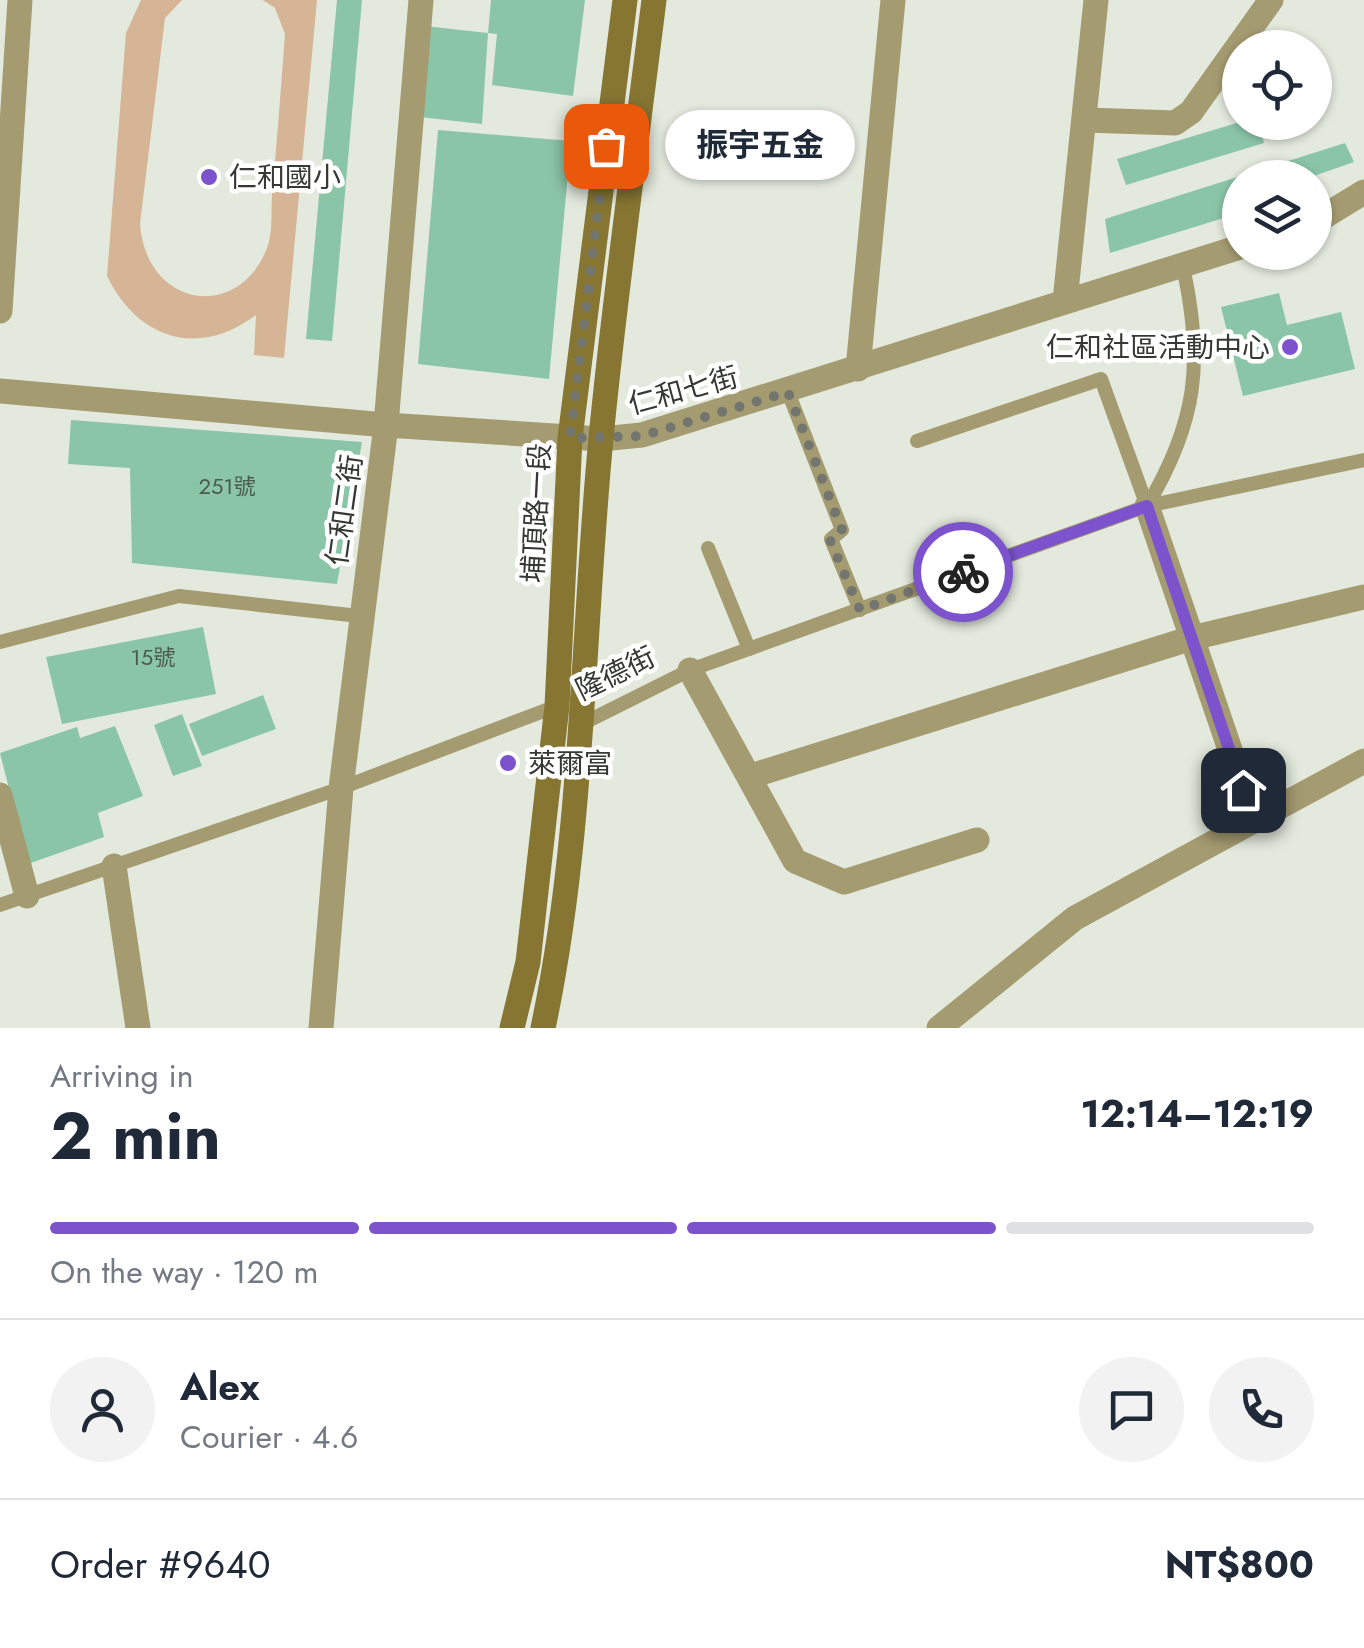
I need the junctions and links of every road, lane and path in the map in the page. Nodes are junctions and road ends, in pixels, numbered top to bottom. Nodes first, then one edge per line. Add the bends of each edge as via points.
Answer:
1 (20, 0) edge
2 (421, 0) edge
3 (625, 0) edge
4 (654, 0) edge
5 (893, 0) edge
6 (1096, 0) edge
7 (1271, 0) edge
8 (1086, 120) junction
9 (1364, 192) edge
10 (1332, 212) edge
11 (2, 230) edge
12 (1222, 253) edge
13 (1183, 267) junction
14 (1065, 301) junction
15 (0, 310) edge
16 (858, 369) junction
17 (0, 391) edge
18 (788, 392) junction
19 (386, 425) junction
20 (570, 438) junction
21 (600, 440) junction
22 (917, 441) dead end
23 (1364, 460) edge
24 (1147, 506) junction
25 (708, 548) dead end
26 (1364, 597) edge
27 (860, 610) junction
28 (360, 616) junction
29 (1192, 638) junction
30 (0, 642) edge
31 (749, 649) junction
32 (690, 670) junction
33 (556, 706) junction
34 (580, 726) junction
35 (1364, 761) edge
36 (751, 776) junction
37 (341, 788) junction
38 (0, 795) edge
39 (1254, 820) junction
40 (977, 840) dead end
41 (114, 866) junction
42 (27, 896) junction
43 (0, 905) edge
44 (138, 1028) edge
45 (321, 1028) edge
46 (512, 1028) edge
47 (543, 1028) edge
48 (939, 1028) edge

1 - 11 street
2 - 19 street, 仁和二街
3 - 20 street, 埔頂路一段
4 - 21 street
5 - 16 street
6 - 8 street
7 - 8 street via 1191,112 1175,123
8 - 14 street
9 - 10 street
11 - 15 street
12 - 13 street, 仁和七街
13 - 14 street, 仁和七街
13 - 24 lane via 1196,352 1194,399 1182,440
14 - 16 street, 仁和七街
16 - 18 street, 仁和七街
17 - 19 street, 仁和七街
18 - 21 street, 仁和七街 via 642,436
18 - 27 lane via 842,530 830,540
19 - 20 street, 仁和七街
19 - 28 street, 仁和二街
20 - 21 street, 仁和七街
20 - 33 street, 埔頂路一段
21 - 34 street
22 - 24 lane via 1101,379
23 - 24 lane, 隆德街
24 - 27 lane, 隆德街
24 - 29 street
25 - 31 lane
26 - 29 street
27 - 31 lane, 隆德街
28 - 30 lane via 179,596
28 - 37 street, 仁和二街
29 - 36 street
29 - 39 street
31 - 32 lane, 隆德街
32 - 34 lane, 隆德街
32 - 36 street
33 - 34 lane, 隆德街
33 - 37 lane, 隆德街
33 - 46 street, 埔頂路一段 via 528,962
34 - 47 street via 556,972
35 - 39 street
36 - 40 street via 795,861 844,882
37 - 41 lane, 隆德街
37 - 45 street, 仁和二街
38 - 42 street
39 - 48 street via 1075,918
41 - 42 lane, 隆德街
41 - 44 street
42 - 43 lane, 隆德街

